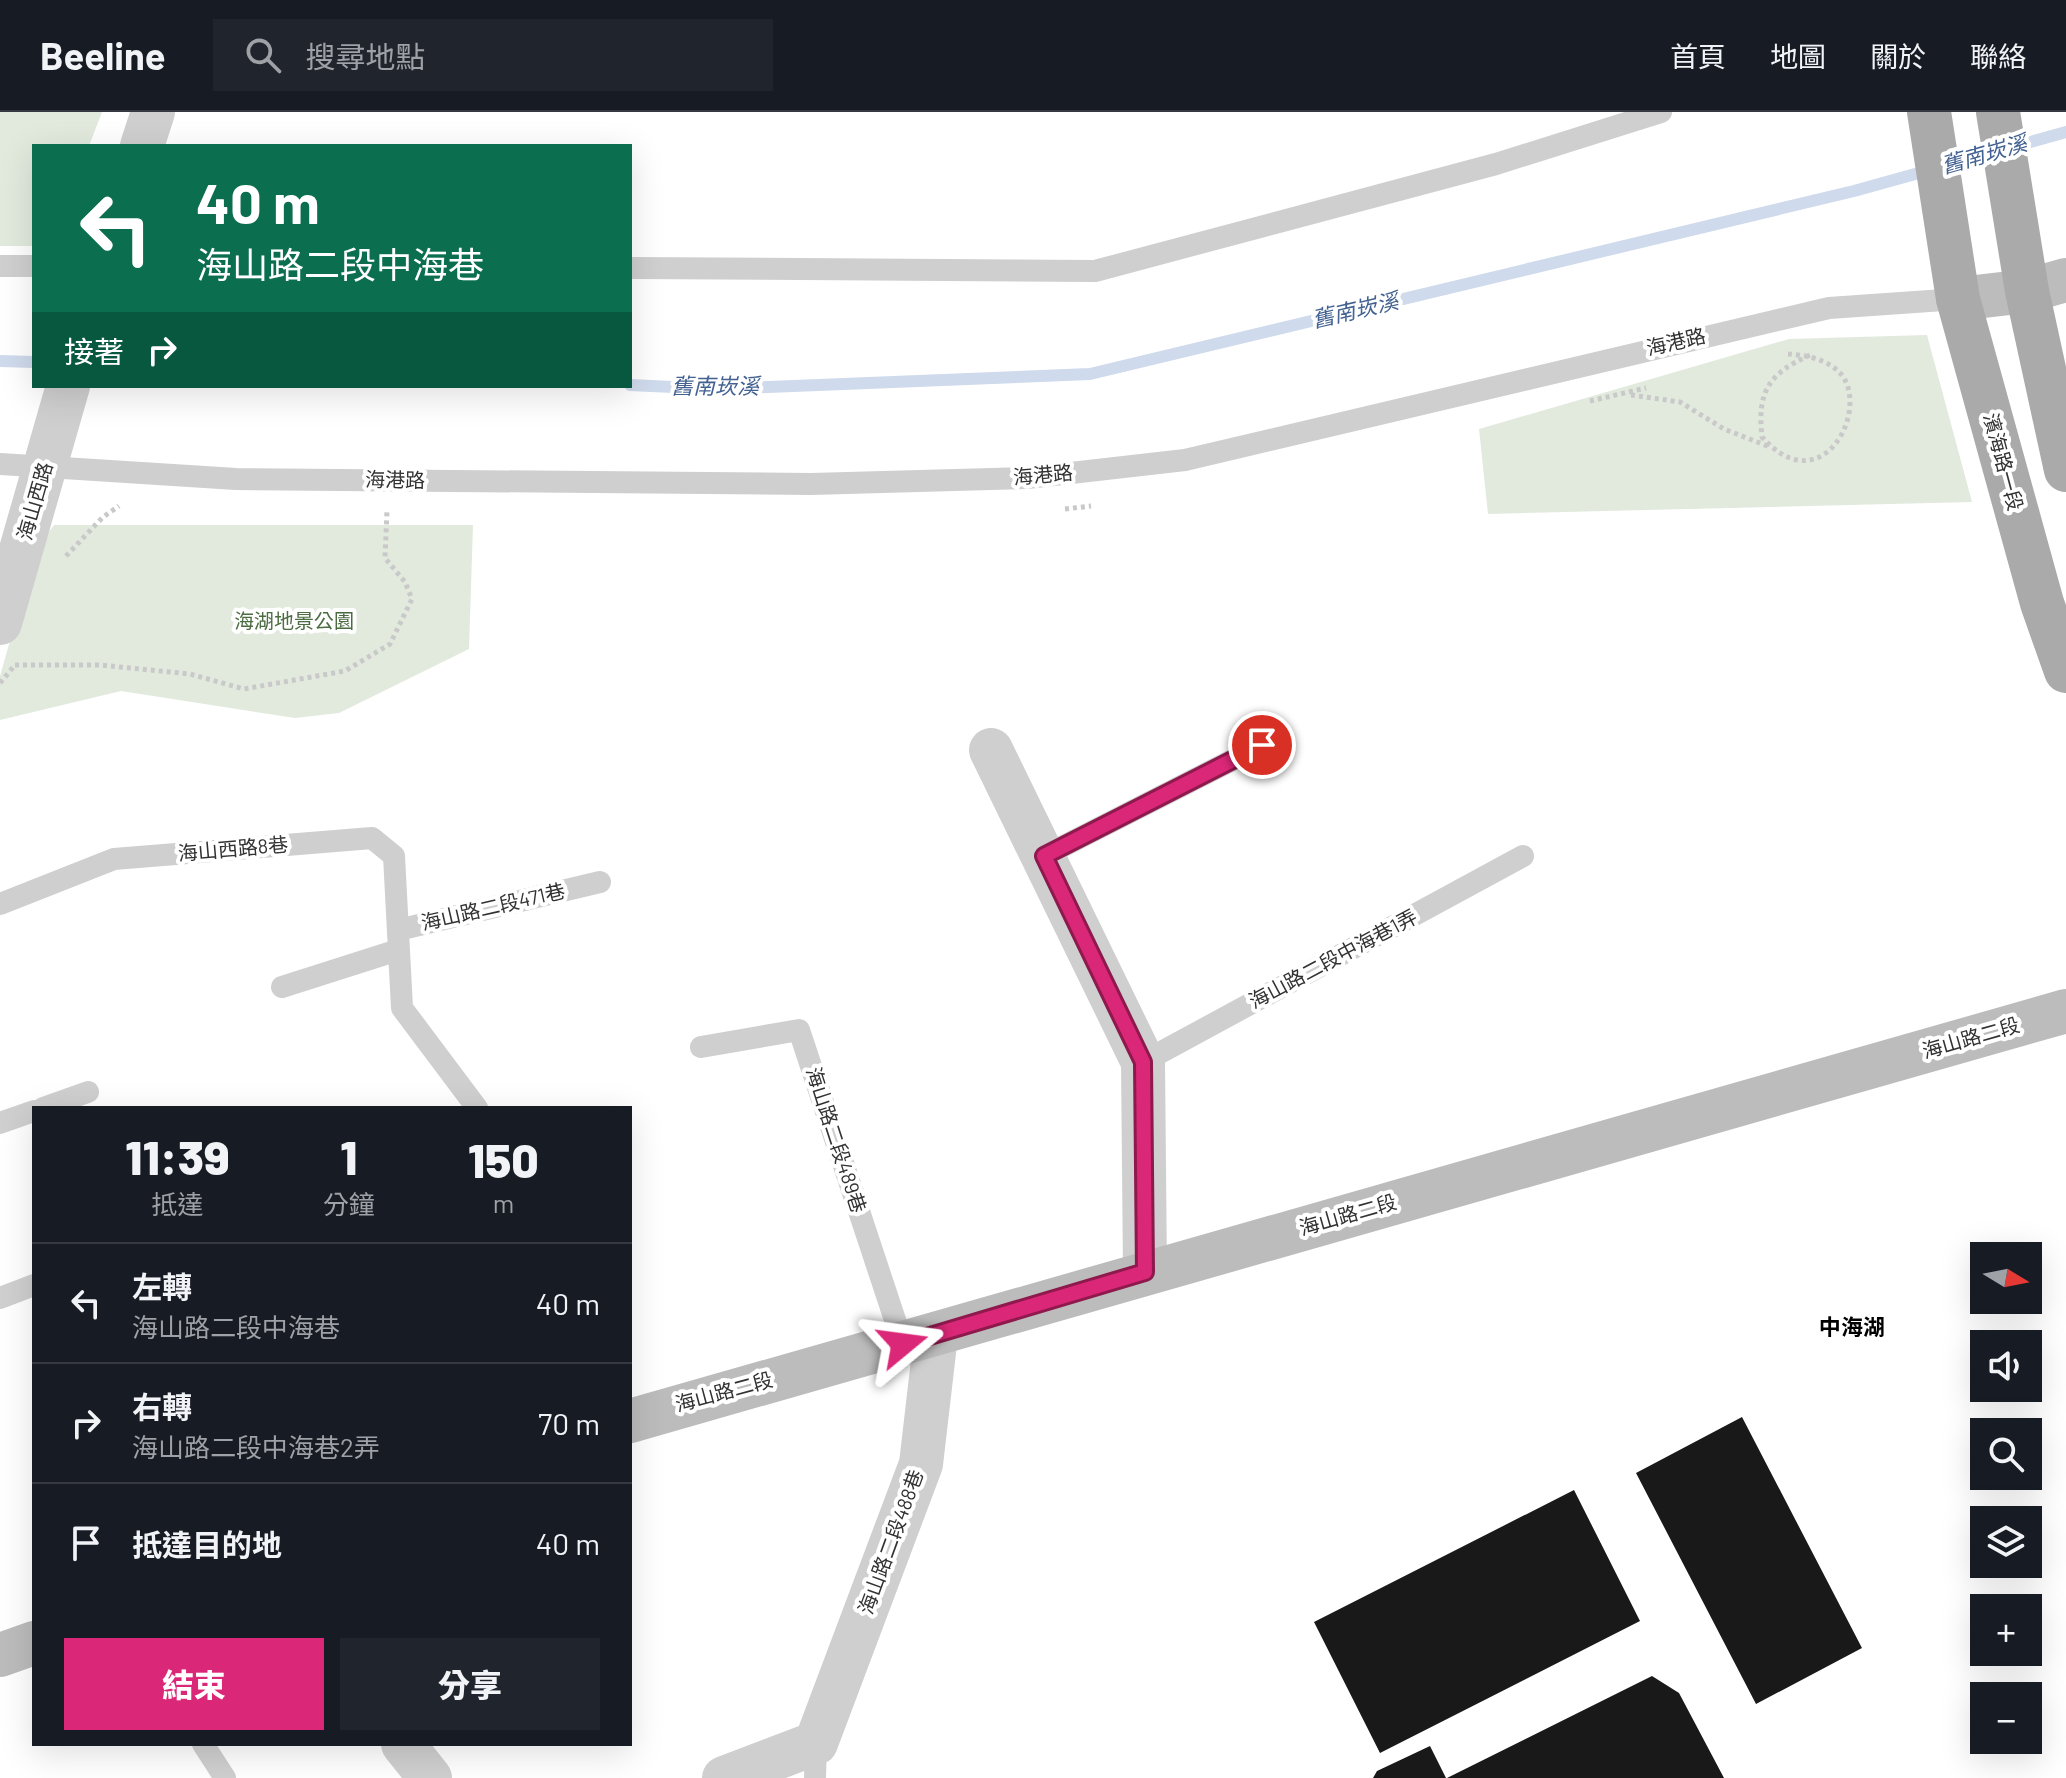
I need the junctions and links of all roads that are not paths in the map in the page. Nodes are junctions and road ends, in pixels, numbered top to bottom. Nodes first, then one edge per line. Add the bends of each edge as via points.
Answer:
1 (153, 112) edge
2 (1661, 112) edge
3 (1929, 112) edge
4 (1998, 112) edge
5 (143, 144) edge
6 (0, 266) edge
7 (32, 266) edge
8 (632, 268) edge
9 (2046, 285) edge
10 (1958, 299) junction
11 (56, 426) edge
12 (0, 464) edge
13 (2066, 470) edge
14 (0, 623) edge
15 (2066, 671) edge
16 (1262, 745) dead end
17 (991, 750) dead end
18 (1044, 856) junction
19 (1523, 856) dead end
20 (600, 882) dead end
21 (0, 904) edge
22 (398, 940) junction
23 (282, 987) dead end
24 (2066, 1011) edge
25 (701, 1047) dead end
26 (1143, 1062) junction
27 (88, 1092) dead end
28 (49, 1106) edge
29 (476, 1106) edge
30 (32, 1112) edge
31 (0, 1123) edge
32 (1145, 1272) junction
33 (32, 1286) edge
34 (0, 1298) edge
35 (920, 1340) junction
36 (632, 1420) edge
37 (32, 1644) edge
38 (0, 1655) edge
39 (204, 1746) edge
40 (405, 1746) edge
41 (816, 1760) edge
42 (225, 1778) edge
43 (430, 1778) edge
44 (724, 1778) edge

1 - 5 street
2 - 8 lane via 1496,164 1095,271
3 - 10 main road, 濱海路一段
4 - 9 main road via 2018,237
6 - 7 lane
9 - 10 main road, 海港路
9 - 13 main road
10 - 11 lane, 海港路 via 1829,308 1185,460 1027,478 811,484 284,479
10 - 15 main road, 濱海路一段 via 2042,603
11 - 12 lane, 海港路
11 - 14 street, 海山西路
16 - 18 lane
17 - 18 street
18 - 26 street
19 - 26 lane, 海山路二段中海巷1弄
20 - 22 lane, 海山路二段471巷
21 - 22 lane, 海山西路8巷 via 114,859 372,838 394,856
22 - 23 lane
22 - 29 lane, 海山路二段471巷 via 402,1008
24 - 32 main road, 海山路二段
25 - 35 lane, 海山路二段489巷 via 799,1030
26 - 32 street
27 - 28 lane
30 - 31 lane
32 - 35 main road, 海山路二段
33 - 34 lane
35 - 36 main road, 海山路二段
35 - 41 street, 海山路二段488巷 via 921,1464
37 - 38 main road
39 - 42 lane
40 - 43 street
41 - 44 street

